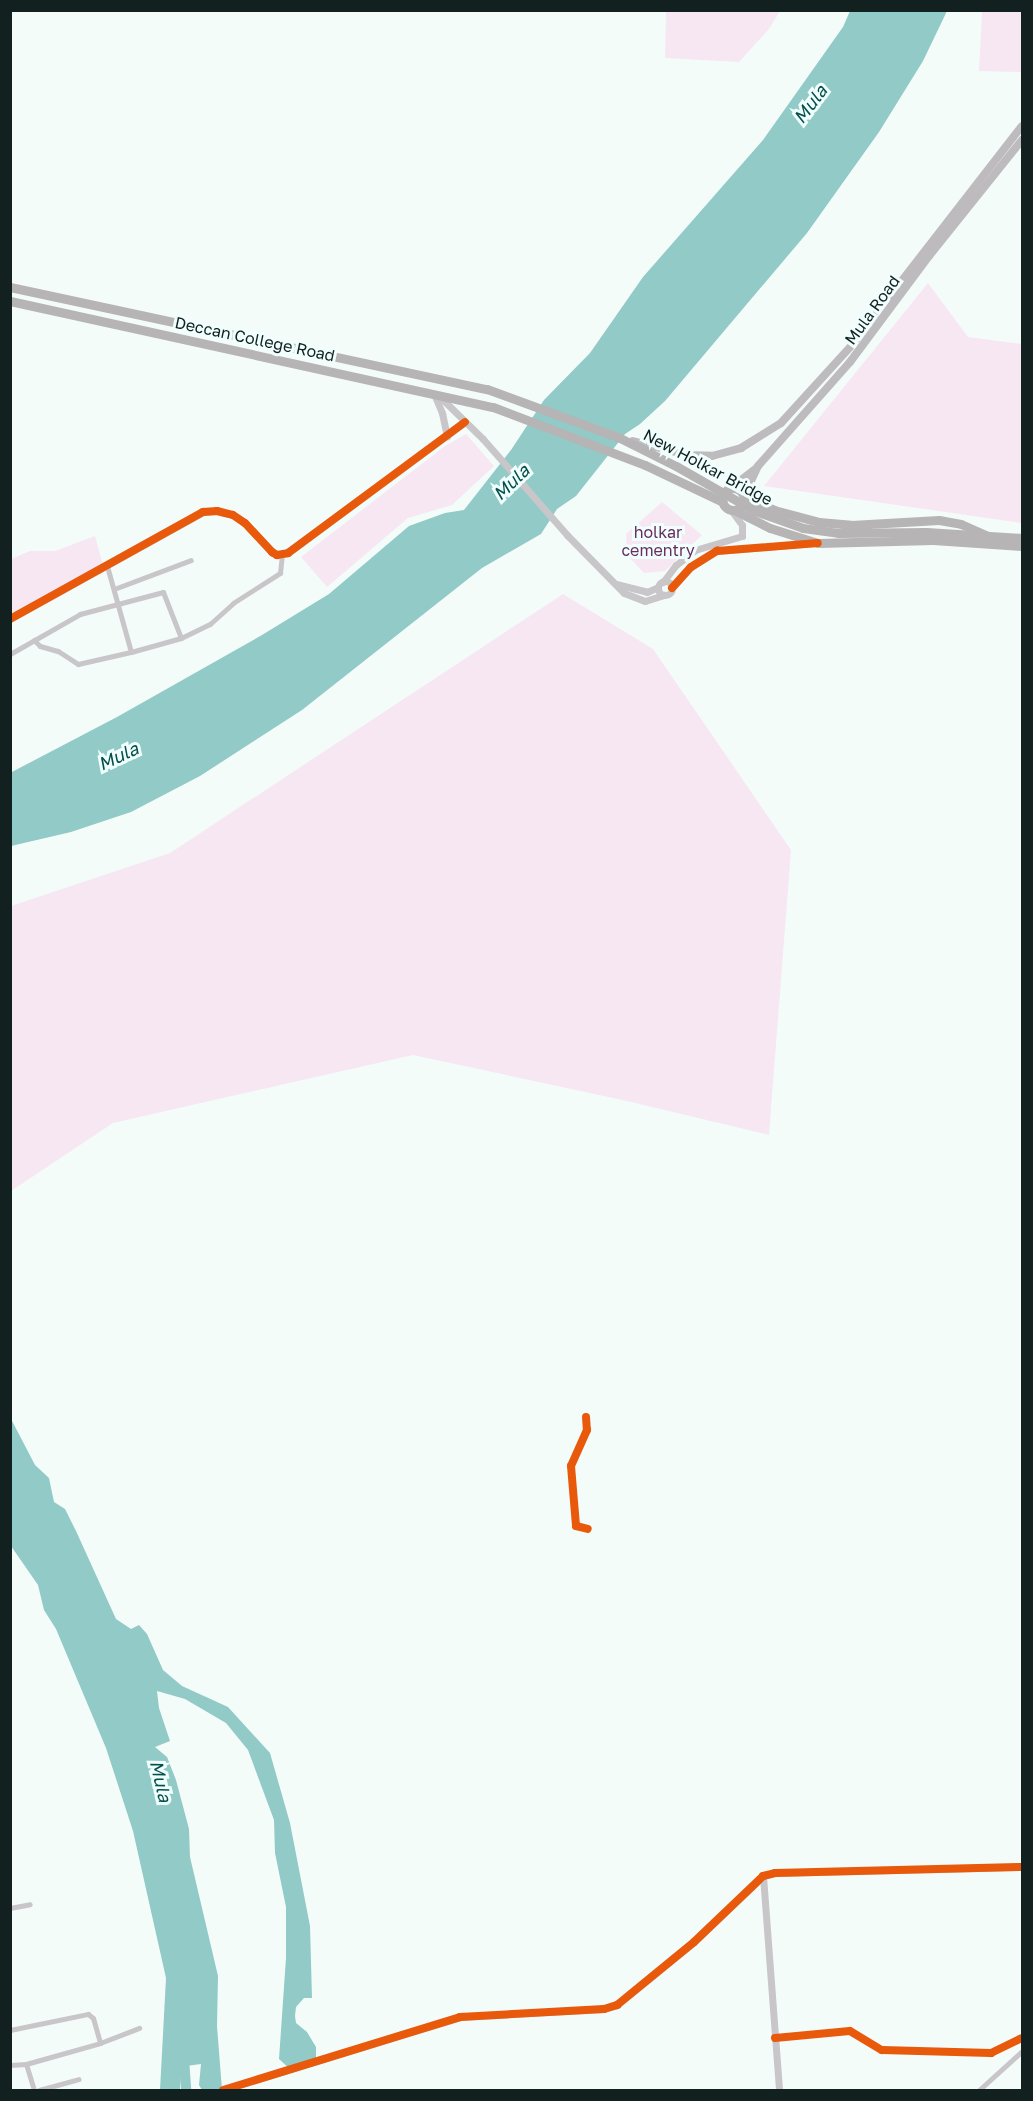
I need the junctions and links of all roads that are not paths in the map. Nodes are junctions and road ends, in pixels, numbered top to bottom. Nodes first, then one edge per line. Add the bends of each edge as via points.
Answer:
1 (1023, 126) edge
2 (1023, 140) edge
3 (998, 165) junction
4 (10, 287) edge
5 (10, 301) edge
6 (854, 347) junction
7 (487, 389) joint
8 (436, 394) junction
9 (493, 407) joint
10 (451, 408) junction
11 (443, 414) junction
12 (465, 422) junction
13 (447, 436) junction
14 (620, 438) junction
15 (758, 466) junction
16 (731, 488) junction
17 (744, 497) junction
18 (723, 502) junction
19 (733, 510) junction
20 (990, 537) junction
21 (1023, 538) edge
22 (818, 543) junction
23 (1023, 546) edge
24 (282, 555) junction
25 (190, 560) dead end
26 (107, 566) junction
27 (613, 583) junction
28 (661, 584) junction
29 (672, 588) junction
30 (114, 589) junction
31 (664, 595) junction
32 (118, 604) junction
33 (10, 619) edge
34 (181, 638) junction
35 (34, 640) junction
36 (131, 652) junction
37 (10, 654) edge
38 (586, 1417) dead end
39 (588, 1528) dead end
40 (1023, 1867) edge
41 (763, 1876) junction
42 (30, 1904) dead end
43 (10, 1908) edge
44 (139, 2028) dead end
45 (10, 2030) edge
46 (775, 2038) junction
47 (1023, 2038) edge
48 (100, 2043) junction
49 (1023, 2050) edge
50 (26, 2064) junction
51 (10, 2065) edge
52 (79, 2079) dead end
53 (34, 2091) edge
54 (39, 2091) edge
55 (223, 2091) edge
56 (779, 2091) edge
57 (979, 2091) edge

1 - 3 main road, Mula Road
2 - 3 main road, Mula Road
3 - 6 main road, Mula Road
4 - 7 main road, Deccan College Road
5 - 8 main road, Deccan College Road
6 - 14 main road, New Holkar Bridge, bridge via 782,423 730,452 687,455
6 - 15 main road, Mula Road
7 - 14 main road, New Holkar Bridge
8 - 9 main road, Deccan College Road
8 - 10 street
8 - 11 street
9 - 18 main road, New Holkar Bridge via 645,465
10 - 11 street
10 - 12 street
11 - 13 street
12 - 13 street
12 - 27 street
13 - 24 street via 297,548
14 - 20 main road, New Holkar Bridge, bridge via 755,511 803,528 838,533 926,532
15 - 16 main road
15 - 17 main road, Mula Road
16 - 17 main road via 738,489
16 - 18 main road via 724,494
17 - 19 main road via 742,506
17 - 20 main road via 819,522 851,525 939,520 961,524
18 - 19 main road
19 - 22 main road via 770,528
19 - 28 street via 742,525 742,536 695,550
20 - 21 main road, New Holkar Bridge
22 - 23 main road via 933,540
22 - 29 street via 717,551 701,559
24 - 26 street via 272,552 240,519 211,510 195,515
24 - 34 street via 283,568 276,576 233,603 210,624
25 - 30 street
26 - 30 street
26 - 33 street
27 - 28 street via 647,592
27 - 31 street via 636,600
28 - 29 street via 670,584
28 - 31 street via 659,591
29 - 31 street
30 - 32 street
32 - 34 street via 163,592
32 - 35 street via 73,617
32 - 36 street
34 - 36 street
35 - 36 street via 78,664
35 - 37 street
38 - 39 street via 587,1430 571,1466 576,1527
40 - 41 street
41 - 46 street
41 - 55 street via 694,1942 617,2005 460,2017
42 - 43 street
44 - 48 street
45 - 48 street via 88,2014 93,2018
46 - 47 street via 850,2031 882,2050 991,2053
46 - 56 street
48 - 50 street
49 - 57 street
50 - 51 street
50 - 53 street
52 - 54 street

